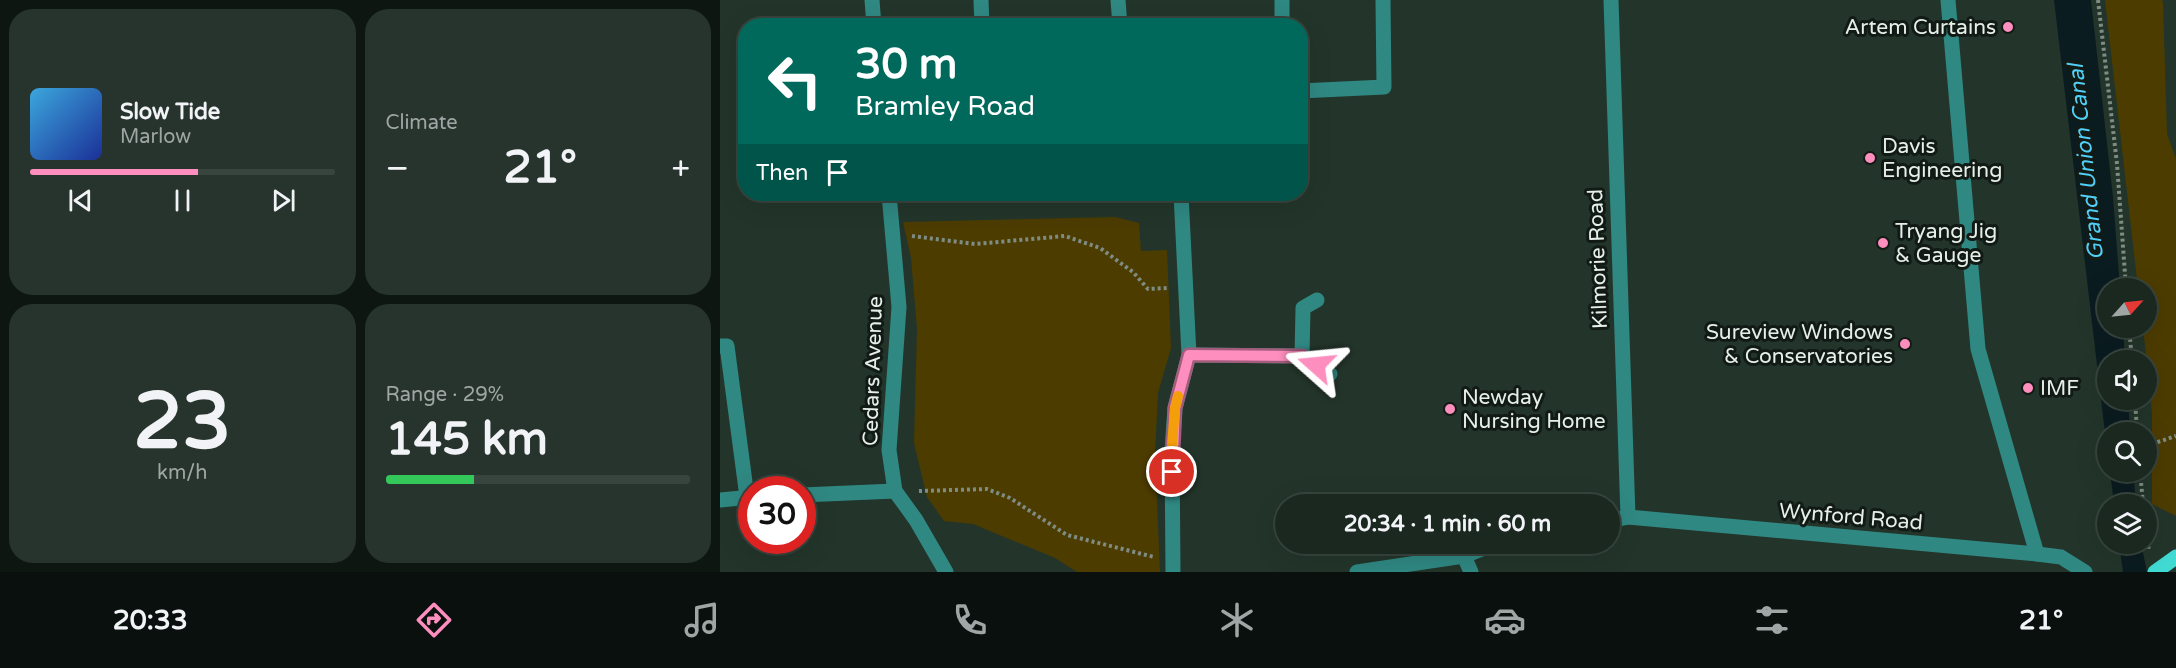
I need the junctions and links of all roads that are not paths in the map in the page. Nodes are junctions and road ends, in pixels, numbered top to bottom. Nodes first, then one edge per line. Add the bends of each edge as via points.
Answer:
1 (872, 0) edge
2 (981, 0) edge
3 (1118, 0) edge
4 (1282, 0) edge
5 (1383, 0) edge
6 (1611, 0) edge
7 (1948, 0) edge
8 (873, 18) edge
9 (982, 18) edge
10 (1119, 18) edge
11 (1282, 18) edge
12 (1308, 91) edge
13 (890, 201) edge
14 (1180, 201) edge
15 (1317, 300) dead end
16 (720, 346) edge
17 (1189, 355) junction
18 (1302, 356) junction
19 (1330, 374) dead end
20 (746, 476) edge
21 (895, 490) junction
22 (816, 494) edge
23 (738, 498) edge
24 (720, 500) edge
25 (1628, 517) junction
26 (1620, 519) edge
27 (1469, 554) edge
28 (2037, 554) junction
29 (1464, 556) junction
30 (2176, 557) edge
31 (1173, 565) edge
32 (946, 572) edge
33 (1357, 572) edge
34 (1471, 572) edge
35 (2085, 572) edge
36 (2155, 572) edge

1 - 8 street
2 - 9 street
3 - 10 street
4 - 11 street
5 - 12 street via 1383,87
6 - 25 street, Kilmorie Road
7 - 28 street via 1977,348
13 - 21 street, Cedars Avenue via 899,307 889,450
14 - 17 street
15 - 18 street via 1303,308
16 - 20 street via 727,346
17 - 18 street
17 - 31 street via 1175,408
18 - 19 street
21 - 22 street
21 - 32 street, Cedars Avenue
23 - 24 street
25 - 26 street, Wynford Road
25 - 28 street, Wynford Road
27 - 29 street
28 - 35 street, Wynford Road via 2061,557
29 - 33 street
29 - 34 street
30 - 36 main road

